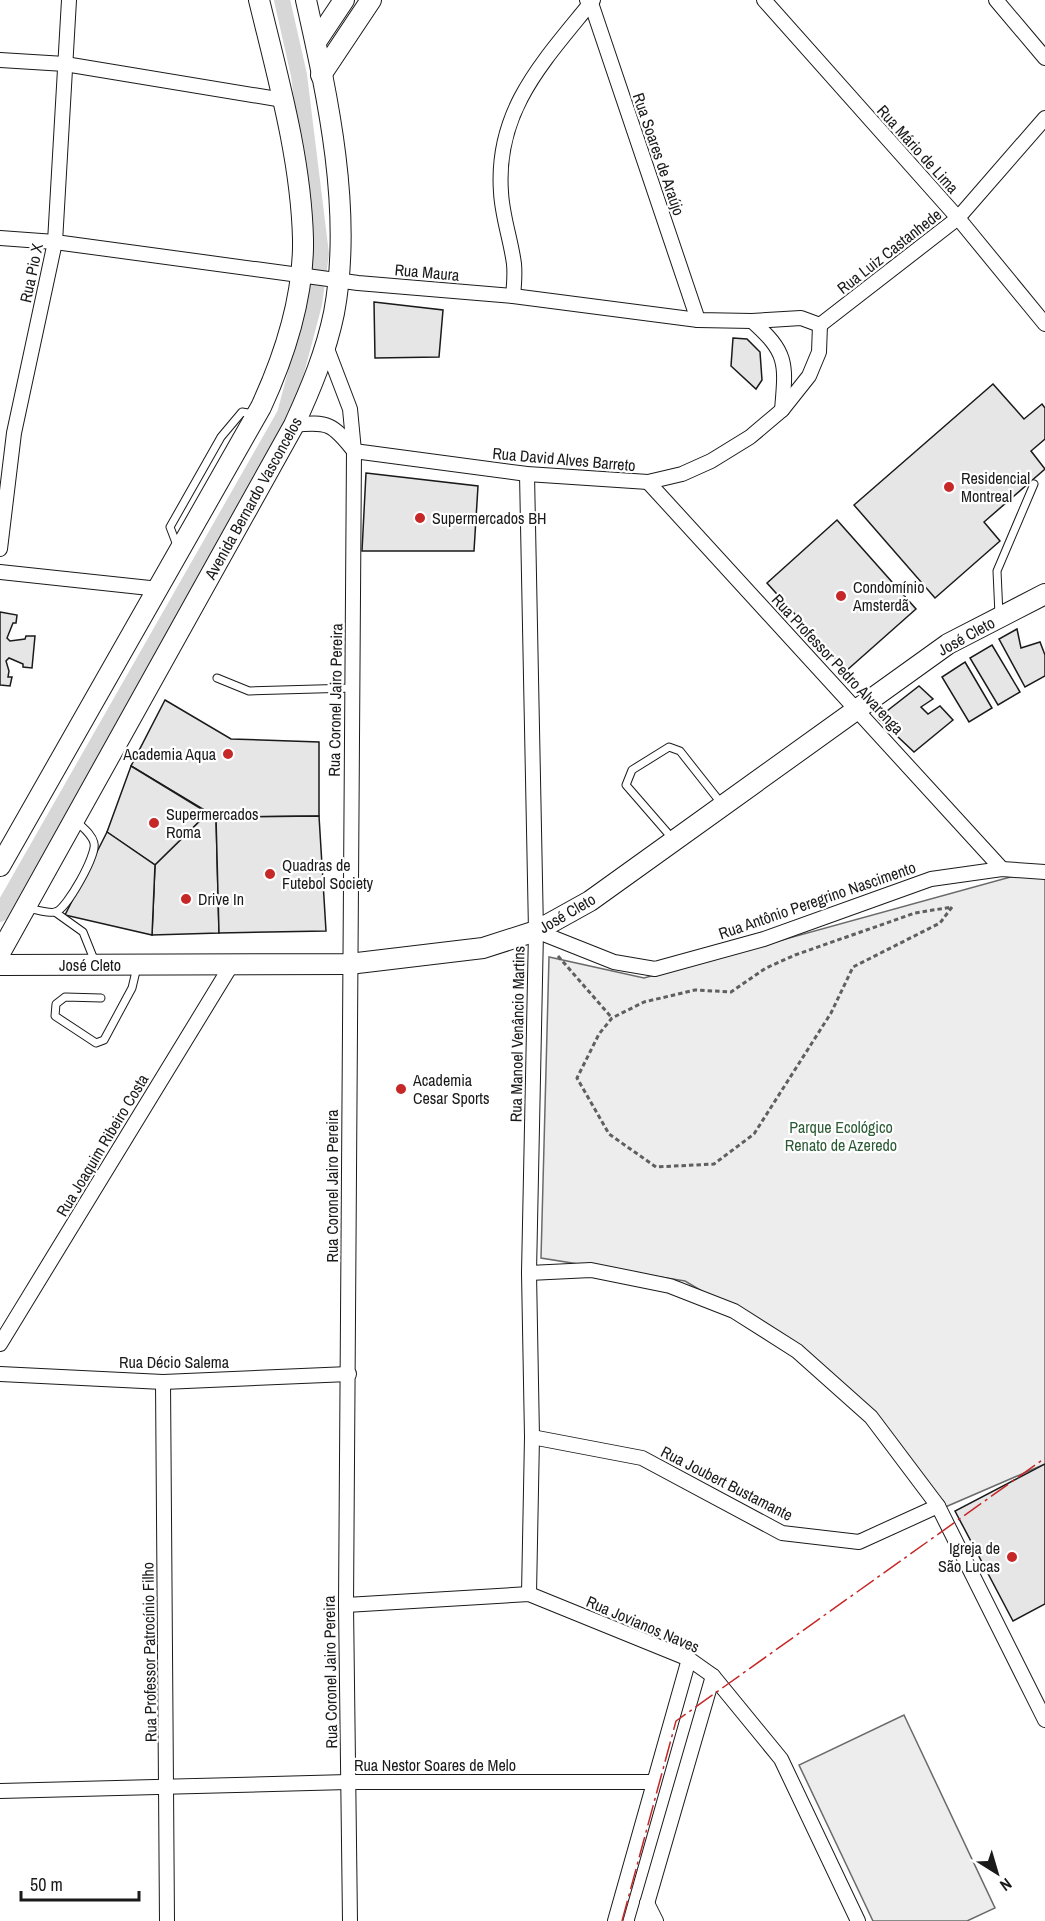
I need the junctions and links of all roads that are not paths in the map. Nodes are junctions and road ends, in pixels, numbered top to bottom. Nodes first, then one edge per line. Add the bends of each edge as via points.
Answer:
1 (69, 0) edge
2 (260, 0) edge
3 (306, 0) edge
4 (344, 0) edge
5 (371, 0) edge
6 (764, 0) edge
7 (996, 0) edge
8 (590, 1) edge
9 (316, 42) junction
10 (1045, 58) edge
11 (0, 60) edge
12 (65, 64) junction
13 (321, 75) junction
14 (283, 100) junction
15 (1045, 118) edge
16 (958, 218) junction
17 (0, 238) edge
18 (55, 242) junction
19 (300, 275) junction
20 (338, 280) junction
21 (513, 296) junction
22 (698, 320) junction
23 (752, 321) junction
24 (1045, 324) edge
25 (820, 325) junction
26 (326, 346) junction
27 (782, 410) junction
28 (257, 415) junction
29 (294, 425) junction
30 (0, 432) edge
31 (14, 433) junction
32 (354, 451) junction
33 (203, 469) junction
34 (527, 474) junction
35 (221, 478) junction
36 (648, 482) junction
37 (1034, 484) dead end
38 (0, 549) edge
39 (180, 552) junction
40 (0, 572) edge
41 (159, 589) junction
42 (1044, 596) edge
43 (999, 617) junction
44 (217, 678) dead end
45 (352, 688) junction
46 (857, 708) junction
47 (722, 805) junction
48 (74, 819) junction
49 (674, 841) junction
50 (0, 866) edge
51 (1002, 869) junction
52 (1045, 872) edge
53 (25, 908) junction
54 (55, 912) junction
55 (536, 931) junction
56 (0, 953) edge
57 (96, 964) junction
58 (137, 964) junction
59 (232, 964) junction
60 (349, 964) junction
61 (0, 965) edge
62 (101, 998) dead end
63 (529, 1273) junction
64 (0, 1344) edge
65 (0, 1374) edge
66 (349, 1374) junction
67 (163, 1382) junction
68 (532, 1437) junction
69 (938, 1506) junction
70 (529, 1594) junction
71 (346, 1605) junction
72 (689, 1659) junction
73 (713, 1676) junction
74 (1045, 1720) edge
75 (348, 1782) junction
76 (654, 1782) junction
77 (167, 1786) junction
78 (0, 1791) edge
79 (647, 1903) junction
80 (167, 1921) edge
81 (350, 1921) edge
82 (615, 1921) edge
83 (642, 1921) edge
84 (656, 1921) edge
85 (858, 1921) edge

1 - 12 street, Rua Pio X
2 - 14 main road
3 - 9 main road, Avenida Bernardo Vasconcelos
4 - 9 main road
5 - 13 main road
6 - 16 street, Rua Mário de Lima
7 - 10 street
8 - 21 street via 532,78 512,112 501,155 501,193 514,266
8 - 22 street, Rua Soares de Araújo
9 - 13 main road, Avenida Bernardo Vasconcelos
11 - 12 street
12 - 14 street
12 - 18 street, Rua Pio X
13 - 20 main road, Avenida Bernardo Vasconcelos via 340,194
14 - 19 main road via 298,183 303,240
15 - 16 street, Rua Luiz Castanhede
16 - 24 street, Rua Mário de Lima
16 - 25 street, Rua Luiz Castanhede
17 - 18 street, Rua Maura
18 - 19 street, Rua Maura
18 - 31 street, Rua Pio X
19 - 20 street, Rua Maura
19 - 28 main road via 285,349
20 - 21 street, Rua Maura
20 - 26 main road, Avenida Bernardo Vasconcelos
21 - 22 street, Rua Maura
22 - 23 street, Rua Maura
23 - 25 street via 801,318
23 - 27 street via 774,341 786,368
25 - 27 street, Rua David Alves Barreto via 819,352 809,376
26 - 29 main road, Avenida Bernardo Vasconcelos
26 - 32 street, Rua Coronel Jairo Pereira via 350,409
27 - 36 street, Rua David Alves Barreto via 750,437 711,461 682,474
28 - 33 lane via 242,412 221,437
28 - 35 main road
29 - 32 street via 320,422 337,429
29 - 48 main road, Avenida Bernardo Vasconcelos
30 - 31 street
31 - 38 street, Rua Pio X
32 - 34 street, Rua David Alves Barreto
32 - 45 street, Rua Coronel Jairo Pereira
33 - 35 lane
33 - 39 lane via 170,527
34 - 36 street, Rua David Alves Barreto
34 - 55 street, Rua Manoel Venâncio Martins
35 - 39 main road
36 - 46 street, Rua Professor Pedro Alvarenga
37 - 43 lane via 997,571
39 - 41 main road
40 - 41 street
41 - 50 main road
42 - 43 main road, José Cleto
43 - 46 main road, José Cleto via 948,644
44 - 45 lane via 249,691
45 - 60 street, Rua Coronel Jairo Pereira
46 - 47 main road, José Cleto
46 - 51 street, Rua Professor Pedro Alvarenga
47 - 49 main road, José Cleto
47 - 49 lane via 680,751 669,747 632,770 626,785
48 - 53 main road, Avenida Bernardo Vasconcelos
48 - 54 lane via 93,838 95,846 65,906
49 - 55 main road, José Cleto via 590,901
51 - 52 street, Rua Antônio Peregrino Nascimento
51 - 55 street, Rua Antônio Peregrino Nascimento via 931,879 765,939 655,969 614,962
53 - 54 lane
53 - 56 main road, Avenida Bernardo Vasconcelos
54 - 57 lane via 83,932
55 - 60 main road, José Cleto via 483,948
55 - 63 street, Rua Manoel Venâncio Martins
57 - 58 main road, José Cleto
57 - 61 main road, José Cleto
58 - 59 main road, José Cleto
58 - 62 lane via 132,988 104,1040 96,1043 55,1016 56,1004 65,997
59 - 60 main road, José Cleto
59 - 64 street, Rua Joaquim Ribeiro Costa
60 - 66 street, Rua Coronel Jairo Pereira
63 - 68 street, Rua Manoel Venâncio Martins
63 - 69 street via 591,1270 670,1286 734,1311 797,1351 871,1417
65 - 67 street, Rua Décio Salema
66 - 67 street, Rua Décio Salema
66 - 71 street, Rua Coronel Jairo Pereira
67 - 77 street, Rua Professor Patrocínio Filho
68 - 69 street, Rua Joubert Bustamante via 642,1458 782,1533 859,1542
68 - 70 street, Rua Manoel Venâncio Martins
69 - 74 street
70 - 71 street, Rua Jovianos Naves
70 - 72 street, Rua Jovianos Naves
71 - 75 street, Rua Coronel Jairo Pereira
72 - 73 street, Rua Jovianos Naves
72 - 76 street
73 - 79 street
73 - 85 street, Rua Jovianos Naves via 781,1759
75 - 76 street, Rua Nestor Soares de Melo
75 - 77 street, Rua Nestor Soares de Melo
75 - 81 street, Rua Coronel Jairo Pereira
76 - 82 street
77 - 78 street, Rua Nestor Soares de Melo
77 - 80 street, Rua Professor Patrocínio Filho
79 - 83 street
79 - 84 street

